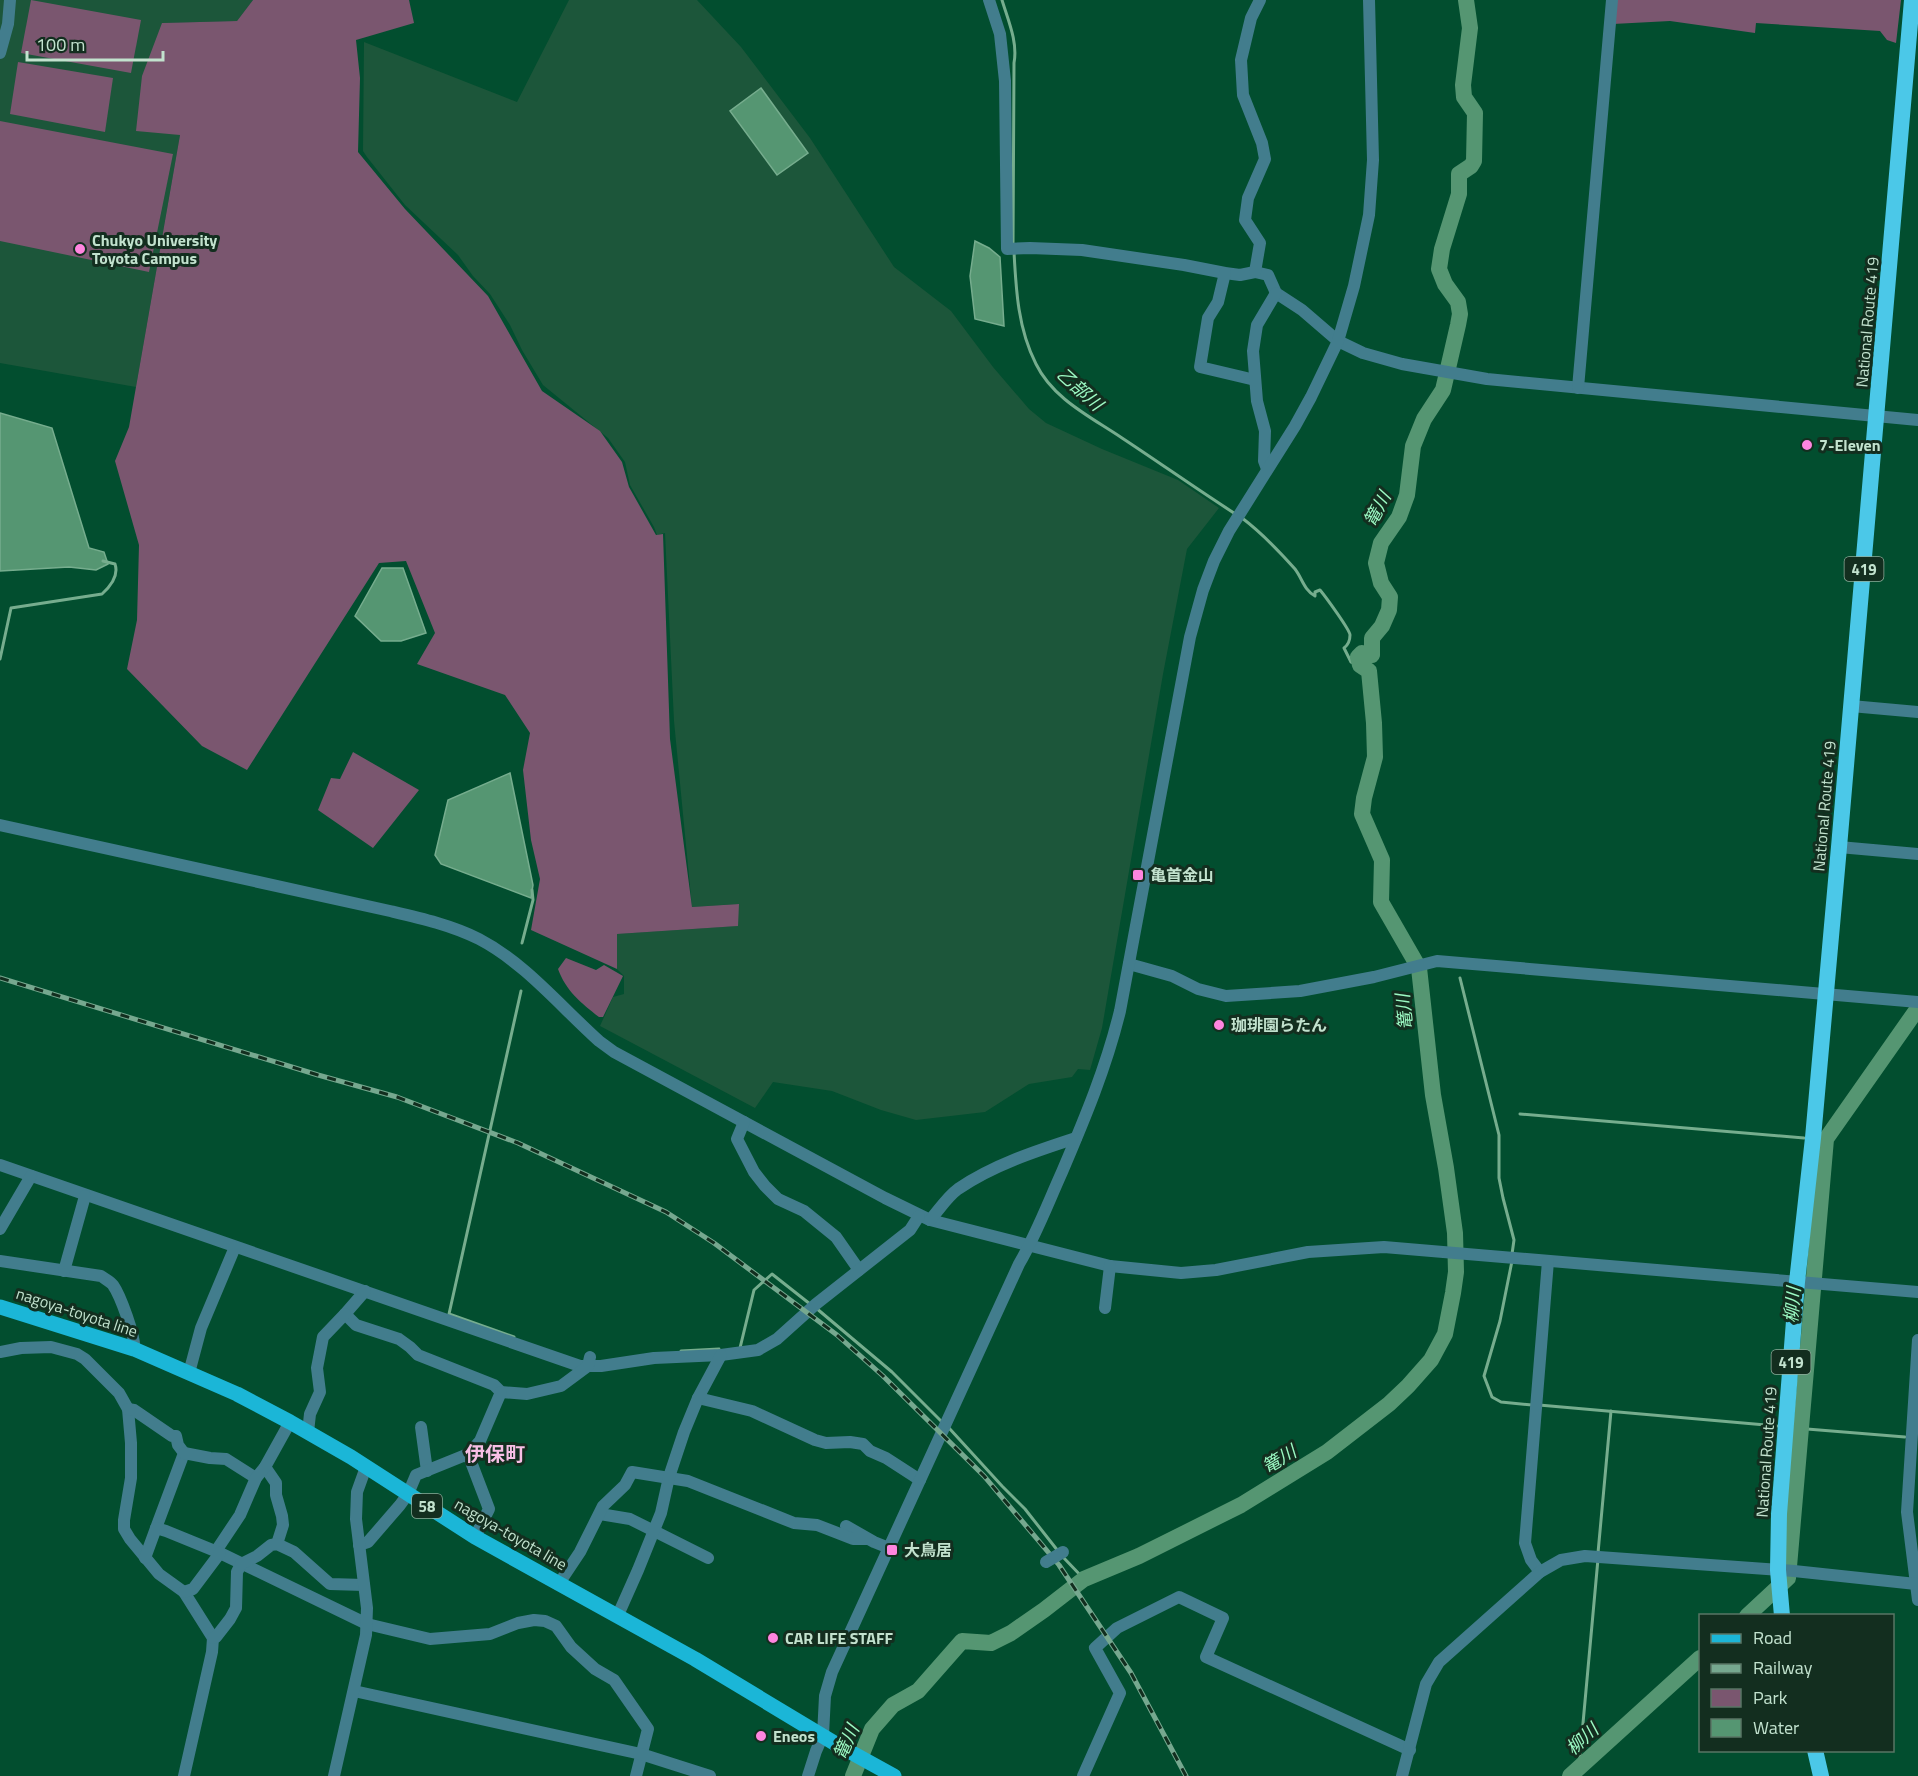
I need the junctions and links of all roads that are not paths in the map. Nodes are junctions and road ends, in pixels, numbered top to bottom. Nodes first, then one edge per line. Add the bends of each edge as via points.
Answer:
1 (10, 0) edge
2 (989, 0) edge
3 (1260, 0) edge
4 (1369, 0) edge
5 (1612, 0) edge
6 (1914, 7) edge
7 (4, 23) edge
8 (0, 53) edge
9 (1255, 272) junction
10 (1226, 273) junction
11 (1276, 293) junction
12 (1338, 341) junction
13 (1255, 380) junction
14 (1578, 388) junction
15 (1877, 417) junction
16 (1918, 420) edge
17 (1267, 469) junction
18 (1851, 706) junction
19 (1918, 712) edge
20 (0, 825) edge
21 (1839, 847) junction
22 (1918, 854) edge
23 (1129, 964) junction
24 (1825, 994) junction
25 (1917, 1002) edge
26 (744, 1122) junction
27 (1076, 1138) junction
28 (0, 1165) edge
29 (31, 1176) junction
30 (85, 1196) junction
31 (925, 1218) junction
32 (0, 1229) edge
33 (1030, 1245) junction
34 (235, 1247) junction
35 (0, 1261) edge
36 (1548, 1261) junction
37 (1110, 1266) junction
38 (859, 1270) junction
39 (64, 1271) junction
40 (1802, 1283) junction
41 (365, 1291) junction
42 (1918, 1292) edge
43 (0, 1307) edge
44 (1105, 1308) dead end
45 (345, 1314) junction
46 (84, 1334) junction
47 (1918, 1340) edge
48 (134, 1349) junction
49 (1918, 1349) edge
50 (0, 1352) edge
51 (77, 1354) junction
52 (721, 1355) junction
53 (589, 1362) junction
54 (189, 1373) junction
55 (501, 1392) junction
56 (698, 1398) junction
57 (128, 1409) junction
58 (290, 1422) junction
59 (421, 1427) dead end
60 (308, 1432) junction
61 (184, 1453) junction
62 (468, 1454) junction
63 (266, 1467) junction
64 (366, 1467) junction
65 (427, 1471) junction
66 (669, 1477) junction
67 (256, 1478) junction
68 (920, 1480) junction
69 (408, 1494) junction
70 (600, 1514) junction
71 (846, 1526) dead end
72 (156, 1528) junction
73 (653, 1532) junction
74 (475, 1537) junction
75 (867, 1539) junction
76 (277, 1544) junction
77 (359, 1545) junction
78 (889, 1548) junction
79 (218, 1552) junction
80 (1063, 1552) dead end
81 (145, 1558) junction
82 (708, 1558) dead end
83 (1046, 1562) dead end
84 (241, 1564) junction
85 (1540, 1572) junction
86 (1782, 1572) junction
87 (560, 1582) junction
88 (1916, 1584) junction
89 (364, 1586) junction
90 (184, 1592) junction
91 (1918, 1600) edge
92 (1782, 1614) edge
93 (618, 1615) junction
94 (367, 1624) junction
95 (213, 1638) junction
96 (354, 1691) junction
97 (823, 1735) junction
98 (1410, 1750) junction
99 (1815, 1752) edge
100 (641, 1754) junction
101 (184, 1776) edge
102 (334, 1776) edge
103 (636, 1776) edge
104 (710, 1776) edge
105 (808, 1776) edge
106 (894, 1776) edge
107 (1083, 1776) edge
108 (1402, 1776) edge
109 (1821, 1776) edge

1 - 7 street
2 - 10 street via 1000,34 1005,81 1007,249 1082,250
3 - 9 street via 1251,18 1241,60 1243,95 1265,159 1248,198 1245,220 1260,243
4 - 12 street via 1369,215
5 - 14 street
6 - 15 highway, National Route 419 / 419
7 - 8 street
9 - 10 street
9 - 11 street via 1268,275
10 - 13 street via 1218,302 1208,318 1200,367
11 - 12 street
11 - 13 street via 1257,325 1253,351
12 - 14 street via 1381,359 1474,376
12 - 17 street via 1296,426
13 - 17 street via 1265,431
14 - 15 street
15 - 16 street
15 - 18 highway, National Route 419 / 419
17 - 23 street via 1236,519 1203,590 1190,637
18 - 19 street
18 - 21 highway, National Route 419 / 419
20 - 26 street via 458,930 514,961 614,1052
21 - 22 street
21 - 24 highway, National Route 419 / 419
23 - 24 street via 1226,996 1300,991 1437,961
23 - 27 street via 1105,1068
24 - 25 street
24 - 40 highway, National Route 419 / 419
26 - 31 street
26 - 38 street via 737,1139 754,1172 778,1199 804,1211 836,1237
27 - 31 street via 989,1171 956,1190
27 - 33 street
28 - 29 street
29 - 30 street
29 - 32 street
30 - 34 street
30 - 39 street
31 - 33 street
31 - 38 street
33 - 37 street
33 - 68 street
34 - 41 street
34 - 54 street via 201,1328
35 - 39 street
36 - 37 street via 1384,1247 1308,1252 1181,1273
36 - 40 street
36 - 85 street via 1525,1544
37 - 44 street
38 - 52 street via 777,1339 758,1350
39 - 48 street via 101,1276 112,1283 128,1320
40 - 42 street
40 - 86 highway, National Route 419 / 419 via 1779,1514
41 - 45 street
41 - 53 street via 579,1366
43 - 46 main road, nagoya-toyota line / 58
45 - 55 street via 356,1325 399,1339 424,1358 494,1385
45 - 60 street via 323,1337 317,1368 320,1392 310,1414
46 - 48 main road, nagoya-toyota line / 58
46 - 51 street
47 - 49 street
48 - 54 main road, nagoya-toyota line / 58
49 - 88 street via 1907,1512
50 - 51 street via 51,1347
51 - 57 street via 119,1393
52 - 53 street via 654,1358 601,1366
52 - 56 street
53 - 55 street via 561,1386 527,1394
54 - 58 main road, nagoya-toyota line / 58
55 - 62 street via 480,1441
56 - 66 street
56 - 68 street via 752,1411 815,1440 863,1444
57 - 61 street via 176,1436
57 - 81 street via 131,1478 124,1529
58 - 60 main road, nagoya-toyota line / 58
58 - 63 street
59 - 65 street
60 - 64 main road, nagoya-toyota line / 58
61 - 67 street via 226,1459
61 - 72 street
62 - 65 street
62 - 74 street via 489,1509
63 - 67 street
63 - 76 street via 276,1483 282,1516
64 - 69 main road, nagoya-toyota line / 58
64 - 77 street via 356,1503
65 - 69 street via 416,1475
66 - 70 street via 632,1472
66 - 73 street
66 - 75 street via 795,1523 817,1525 853,1539
67 - 79 street
68 - 78 street
69 - 74 main road, nagoya-toyota line / 58
69 - 77 street via 368,1542
70 - 73 street via 630,1519
70 - 87 street
71 - 75 street
72 - 79 street
72 - 81 street
73 - 82 street
73 - 93 street
74 - 87 main road, nagoya-toyota line / 58
75 - 78 street
76 - 84 street
76 - 89 street via 294,1552 330,1584
77 - 89 street
78 - 97 street via 829,1678
79 - 84 street
79 - 90 street via 193,1589
80 - 83 street, bridge
81 - 90 street
84 - 94 street
84 - 95 street via 237,1572 236,1608
85 - 86 street via 1561,1560 1585,1556
85 - 98 street via 1439,1662 1426,1684
86 - 88 street
86 - 92 highway, National Route 419 / 419
87 - 93 main road, nagoya-toyota line / 58
88 - 91 street
89 - 94 street
90 - 95 street
93 - 97 main road, nagoya-toyota line / 58
94 - 96 street
94 - 100 street via 430,1639 490,1635 519,1623 545,1621 555,1626 571,1647 614,1680 625,1694 648,1729
95 - 101 street
96 - 100 street
96 - 102 street
97 - 105 street
97 - 106 main road, nagoya-toyota line / 58
98 - 107 street via 1206,1657 1223,1618 1179,1597 1117,1628 1095,1648 1120,1693
98 - 108 street
99 - 109 highway
100 - 103 street
100 - 104 street

